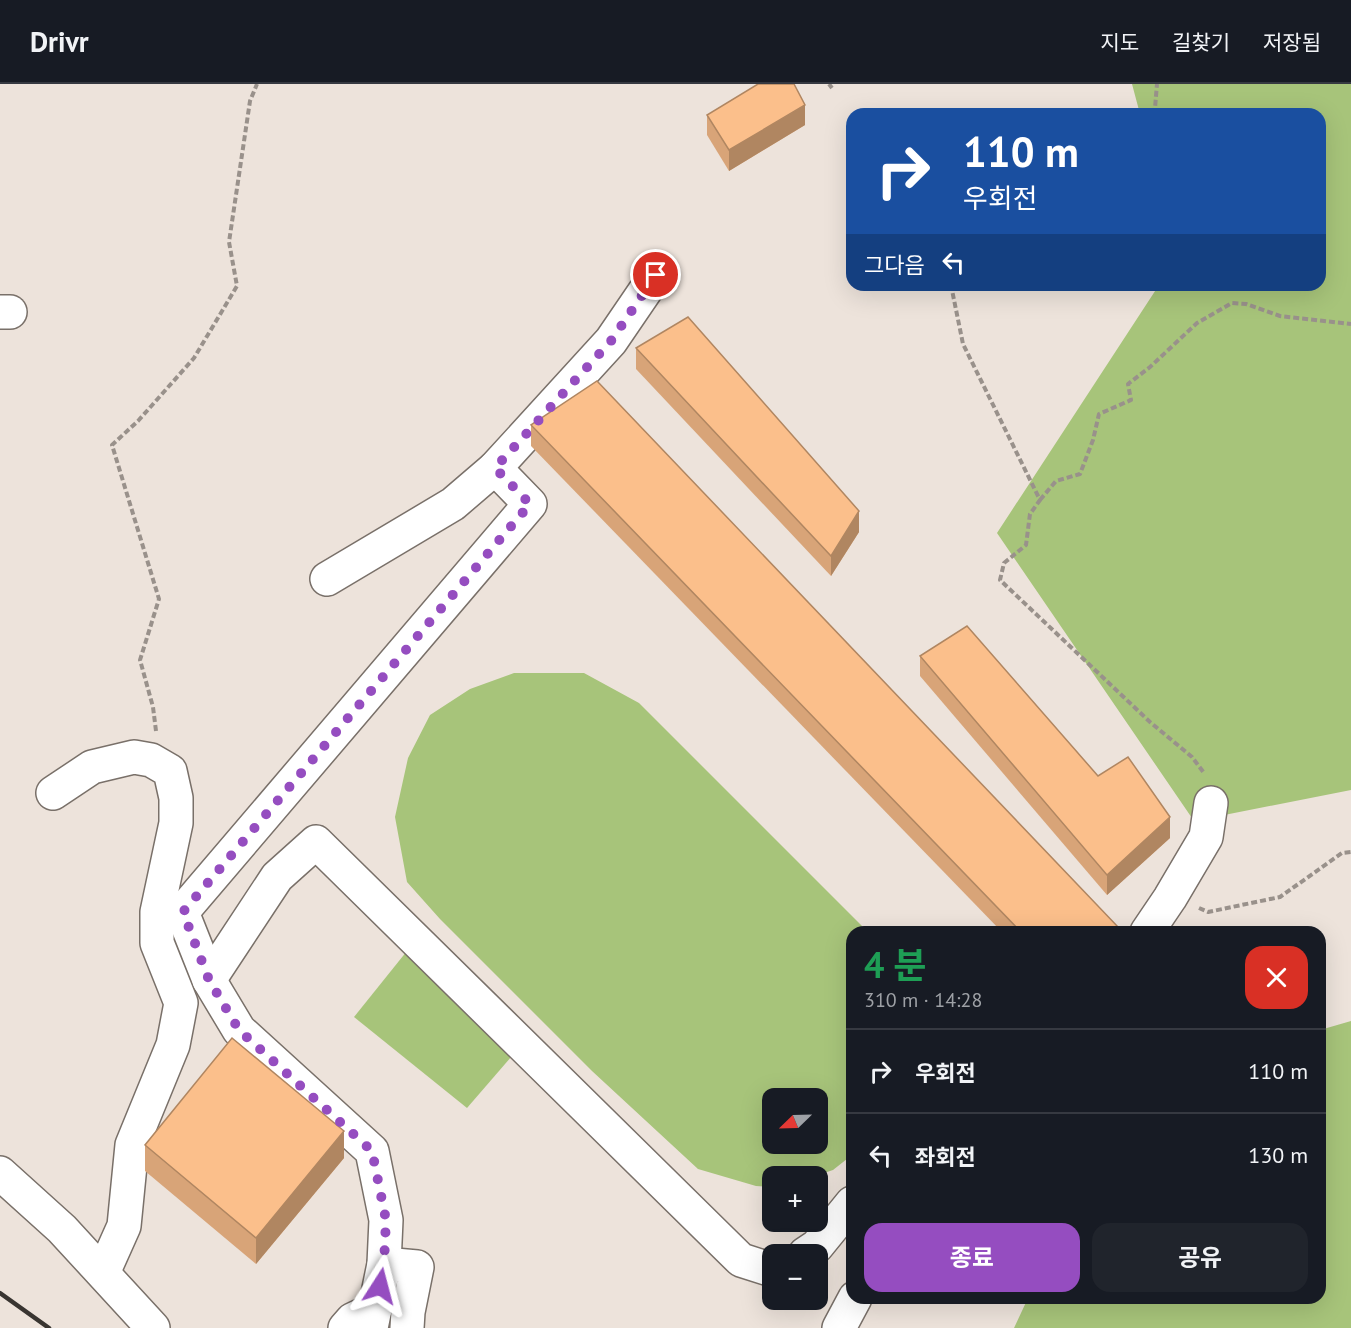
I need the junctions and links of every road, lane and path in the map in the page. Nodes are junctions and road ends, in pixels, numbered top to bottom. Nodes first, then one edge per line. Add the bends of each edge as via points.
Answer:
1 (257, 84) edge
2 (1157, 84) edge
3 (1155, 108) edge
4 (656, 275) dead end
5 (952, 291) edge
6 (1351, 324) edge
7 (495, 468) junction
8 (1040, 500) junction
9 (327, 579) dead end
10 (170, 771) junction
11 (53, 793) dead end
12 (1211, 803) joint
13 (1351, 852) edge
14 (1170, 898) junction
15 (1151, 926) edge
16 (209, 980) junction
17 (0, 1173) edge
18 (846, 1210) edge
19 (819, 1244) edge
20 (384, 1264) junction
21 (762, 1267) edge
22 (103, 1273) junction
23 (852, 1304) edge
24 (373, 1318) edge
25 (153, 1328) edge
26 (345, 1328) edge
27 (408, 1328) edge
28 (839, 1328) edge

1 - 10 path via 250,101 229,242 237,286 194,358 112,445 159,599 140,660 159,751
2 - 3 path
4 - 7 lane via 611,341
5 - 8 path via 963,344
6 - 8 path via 1280,316 1233,303 1197,323 1128,384 1131,400 1099,414 1080,474 1056,482
7 - 9 lane via 453,504
7 - 16 lane via 530,504 183,912
8 - 12 path via 1030,514 1026,545 1004,563 1000,580 1192,757 1207,777
10 - 11 lane via 151,760 134,757 92,767
10 - 22 lane via 176,823 157,912 157,943 182,1003 173,1045 132,1145 124,1226
12 - 14 lane via 1206,837
13 - 14 path via 1341,854 1280,897 1208,912
14 - 15 lane
16 - 20 lane via 239,1030 372,1151 386,1220
16 - 21 lane via 277,877 316,842 741,1260
17 - 22 lane via 62,1229
18 - 19 lane
20 - 24 lane
20 - 27 lane via 417,1267
22 - 25 lane
23 - 28 lane
24 - 26 lane via 352,1320

